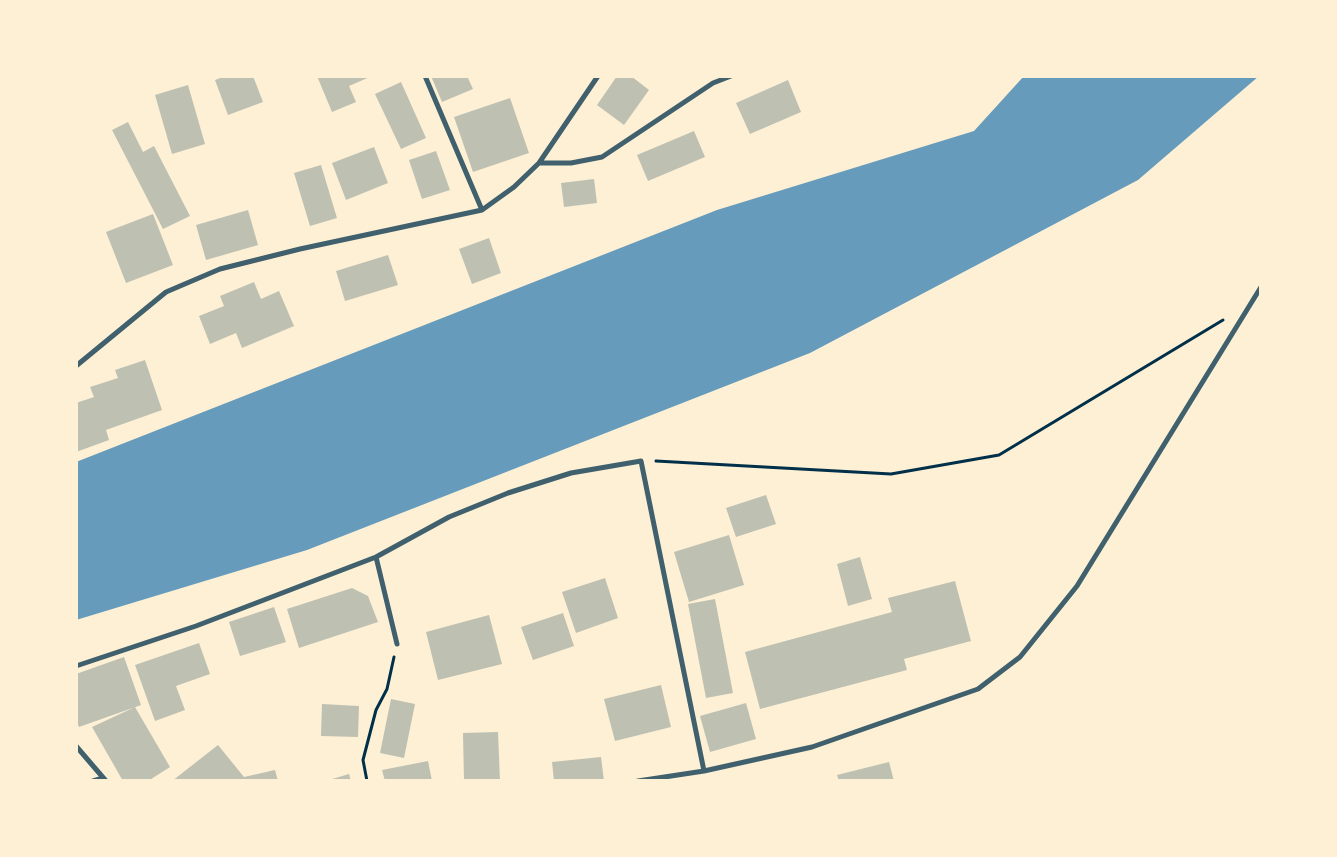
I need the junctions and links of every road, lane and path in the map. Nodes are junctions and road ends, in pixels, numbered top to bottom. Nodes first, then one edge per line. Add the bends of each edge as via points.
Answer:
1 (425, 76) edge
2 (598, 76) edge
3 (731, 76) edge
4 (539, 163) junction
5 (482, 210) junction
6 (1261, 287) edge
7 (1223, 319) dead end
8 (76, 366) edge
9 (641, 461) junction
10 (376, 557) junction
11 (397, 644) joint
12 (76, 666) edge
13 (76, 746) edge
14 (704, 772) junction
15 (105, 779) edge
16 (93, 781) edge
17 (367, 781) edge
18 (638, 781) edge

1 - 5 street
2 - 4 street
3 - 4 street via 713,83 602,157 570,163
4 - 5 street via 514,187
5 - 8 street via 220,269 166,292
6 - 14 street via 1077,586 1020,658 978,690 812,748
7 - 9 path via 999,455 891,474
9 - 10 street via 571,473 508,493 449,517
9 - 14 street
10 - 11 street
10 - 12 street via 196,626
11 - 17 path via 388,689 376,710 363,760
13 - 15 street
14 - 18 street
15 - 16 street

